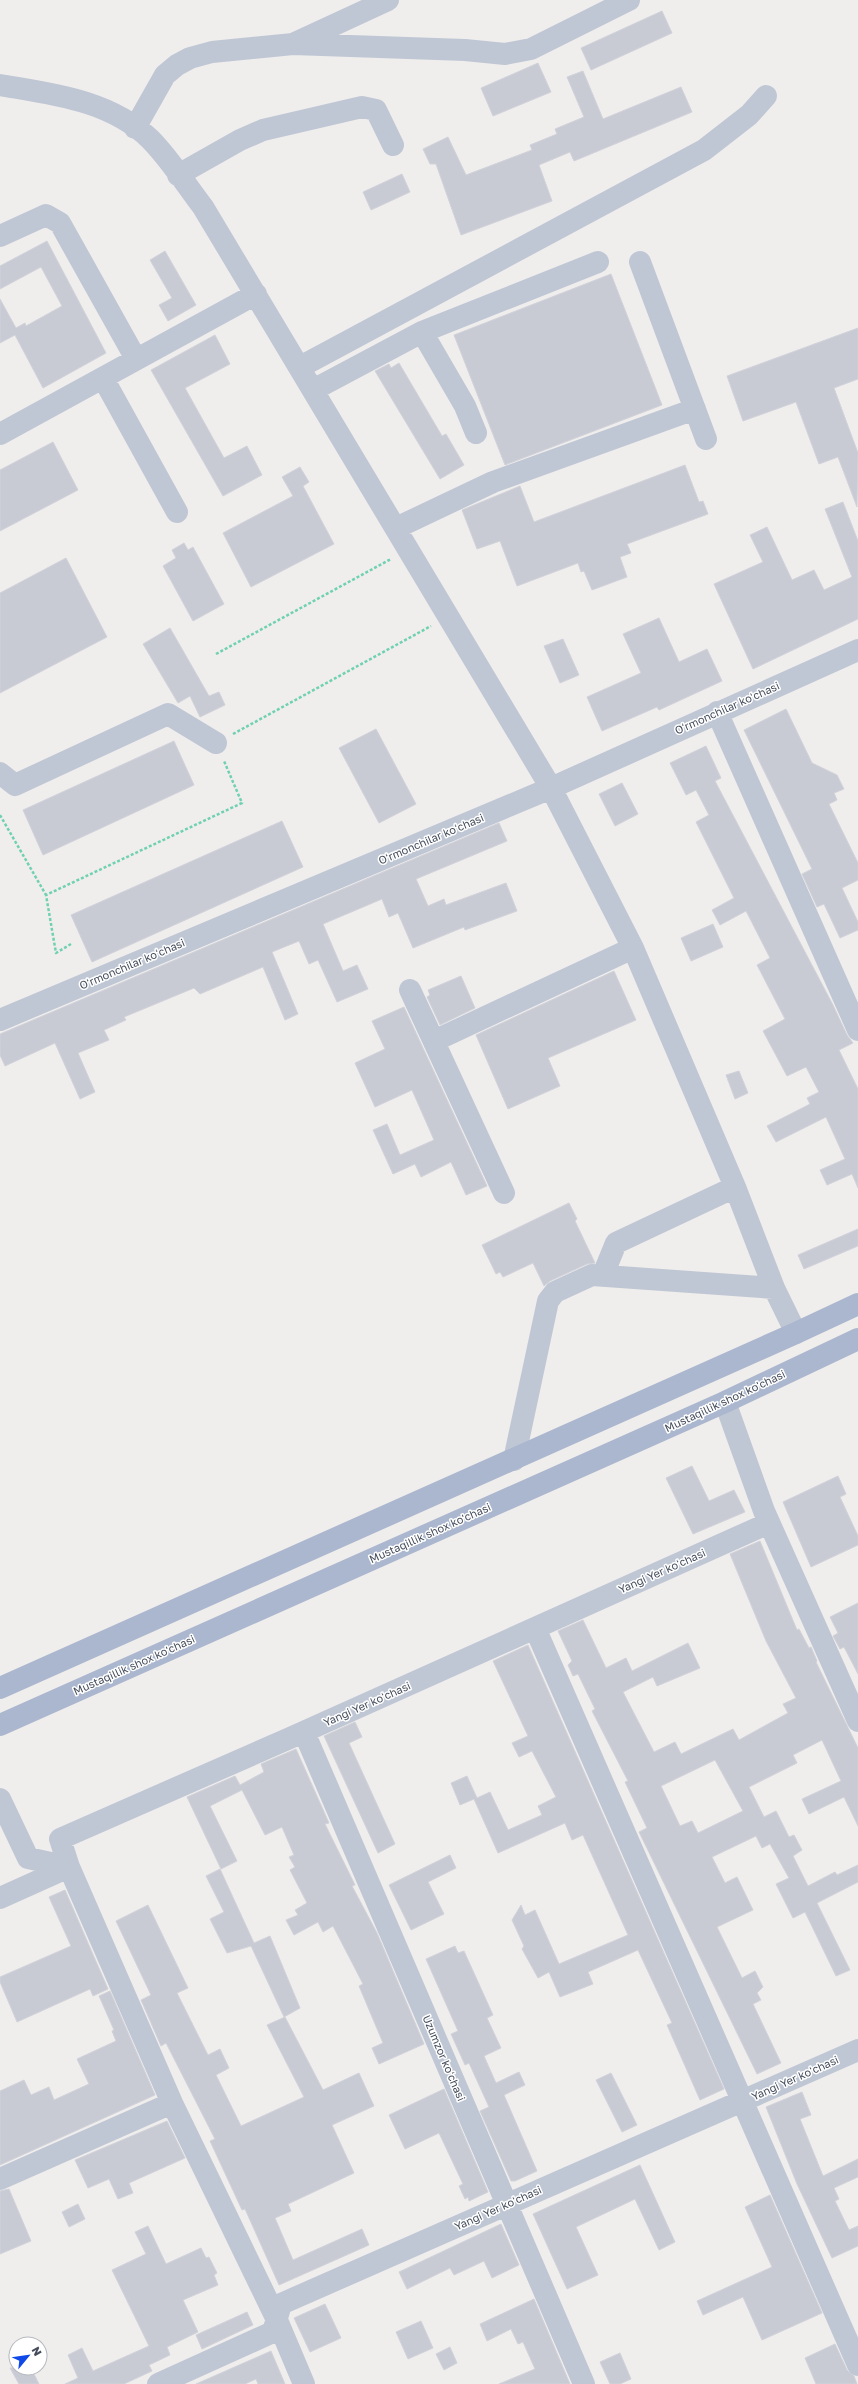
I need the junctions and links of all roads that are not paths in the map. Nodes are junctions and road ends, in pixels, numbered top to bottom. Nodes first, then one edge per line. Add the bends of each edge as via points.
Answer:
1 (388, 0) edge
2 (629, 0) edge
3 (293, 44) junction
4 (0, 86) edge
5 (766, 96) dead end
6 (135, 128) junction
7 (393, 145) dead end
8 (178, 175) junction
9 (0, 236) edge
10 (598, 262) dead end
11 (640, 262) dead end
12 (256, 294) junction
13 (422, 332) junction
14 (136, 359) junction
15 (300, 368) junction
16 (104, 378) junction
17 (313, 390) junction
18 (695, 409) junction
19 (476, 433) dead end
20 (0, 434) edge
21 (706, 439) dead end
22 (177, 512) dead end
23 (396, 528) junction
24 (858, 650) edge
25 (717, 712) junction
26 (216, 743) road end
27 (0, 773) edge
28 (551, 788) junction
29 (633, 948) junction
30 (410, 990) dead end
31 (0, 1020) edge
32 (858, 1030) edge
33 (434, 1041) junction
34 (735, 1187) junction
35 (504, 1193) dead end
36 (604, 1275) junction
37 (774, 1288) junction
38 (858, 1304) edge
39 (796, 1333) junction
40 (858, 1339) edge
41 (725, 1402) junction
42 (514, 1460) junction
43 (769, 1523) junction
44 (252, 1576) junction
45 (265, 1607) junction
46 (535, 1628) junction
47 (0, 1688) edge
48 (858, 1721) edge
49 (0, 1725) edge
50 (304, 1732) junction
51 (0, 1799) edge
52 (69, 1867) junction
53 (0, 1898) edge
54 (858, 2050) edge
55 (742, 2101) junction
56 (172, 2103) junction
57 (0, 2179) edge
58 (507, 2204) junction
59 (277, 2320) junction
60 (858, 2365) edge
61 (158, 2384) edge
62 (304, 2384) edge
63 (584, 2384) edge

1 - 3 street
2 - 3 street via 531,49 505,54 465,50
3 - 6 street via 212,52 190,58 165,75
4 - 6 street via 72,97 119,116
5 - 15 street via 749,115 704,150
6 - 8 street via 150,139
7 - 8 street via 376,110 362,107 263,130
8 - 12 street via 203,206
9 - 14 street via 46,215 60,223
10 - 13 street
11 - 18 street
12 - 14 street
12 - 15 street
13 - 17 street
13 - 19 street via 465,406
14 - 16 street
15 - 17 street
16 - 20 street
16 - 22 street
17 - 23 street
18 - 21 street
18 - 23 street via 493,482
23 - 28 street
24 - 25 street, Oʻrmonchilar koʻchasi
25 - 28 street, Oʻrmonchilar koʻchasi
25 - 32 street
26 - 27 street via 168,714 15,785
28 - 29 street
28 - 31 street, Oʻrmonchilar koʻchasi
29 - 33 street
29 - 34 street
30 - 33 street
33 - 35 street
34 - 36 street via 616,1243
34 - 37 street
36 - 37 street
36 - 42 street via 592,1275 555,1292 548,1301
37 - 39 street
38 - 39 main road
39 - 42 main road
40 - 41 main road, Mustaqillik shox ko'chasi
41 - 43 street
41 - 45 main road, Mustaqillik shox ko'chasi
42 - 44 main road
43 - 46 street, Yangi Yer koʻchasi
43 - 48 street
44 - 45 main road
44 - 47 main road
45 - 49 main road, Mustaqillik shox ko'chasi
46 - 50 street, Yangi Yer koʻchasi
46 - 55 street
50 - 52 street, Yangi Yer koʻchasi via 60,1838
50 - 58 street, Uzumzor koʻchasi
51 - 52 street via 28,1858
52 - 53 street
52 - 56 street
54 - 55 street, Yangi Yer koʻchasi
55 - 58 street, Yangi Yer koʻchasi
55 - 60 street
56 - 57 street
56 - 59 street
58 - 59 street, Yangi Yer koʻchasi via 282,2304
58 - 63 street, Uzumzor koʻchasi
59 - 61 street, Yangi Yer koʻchasi via 273,2332
59 - 62 street

